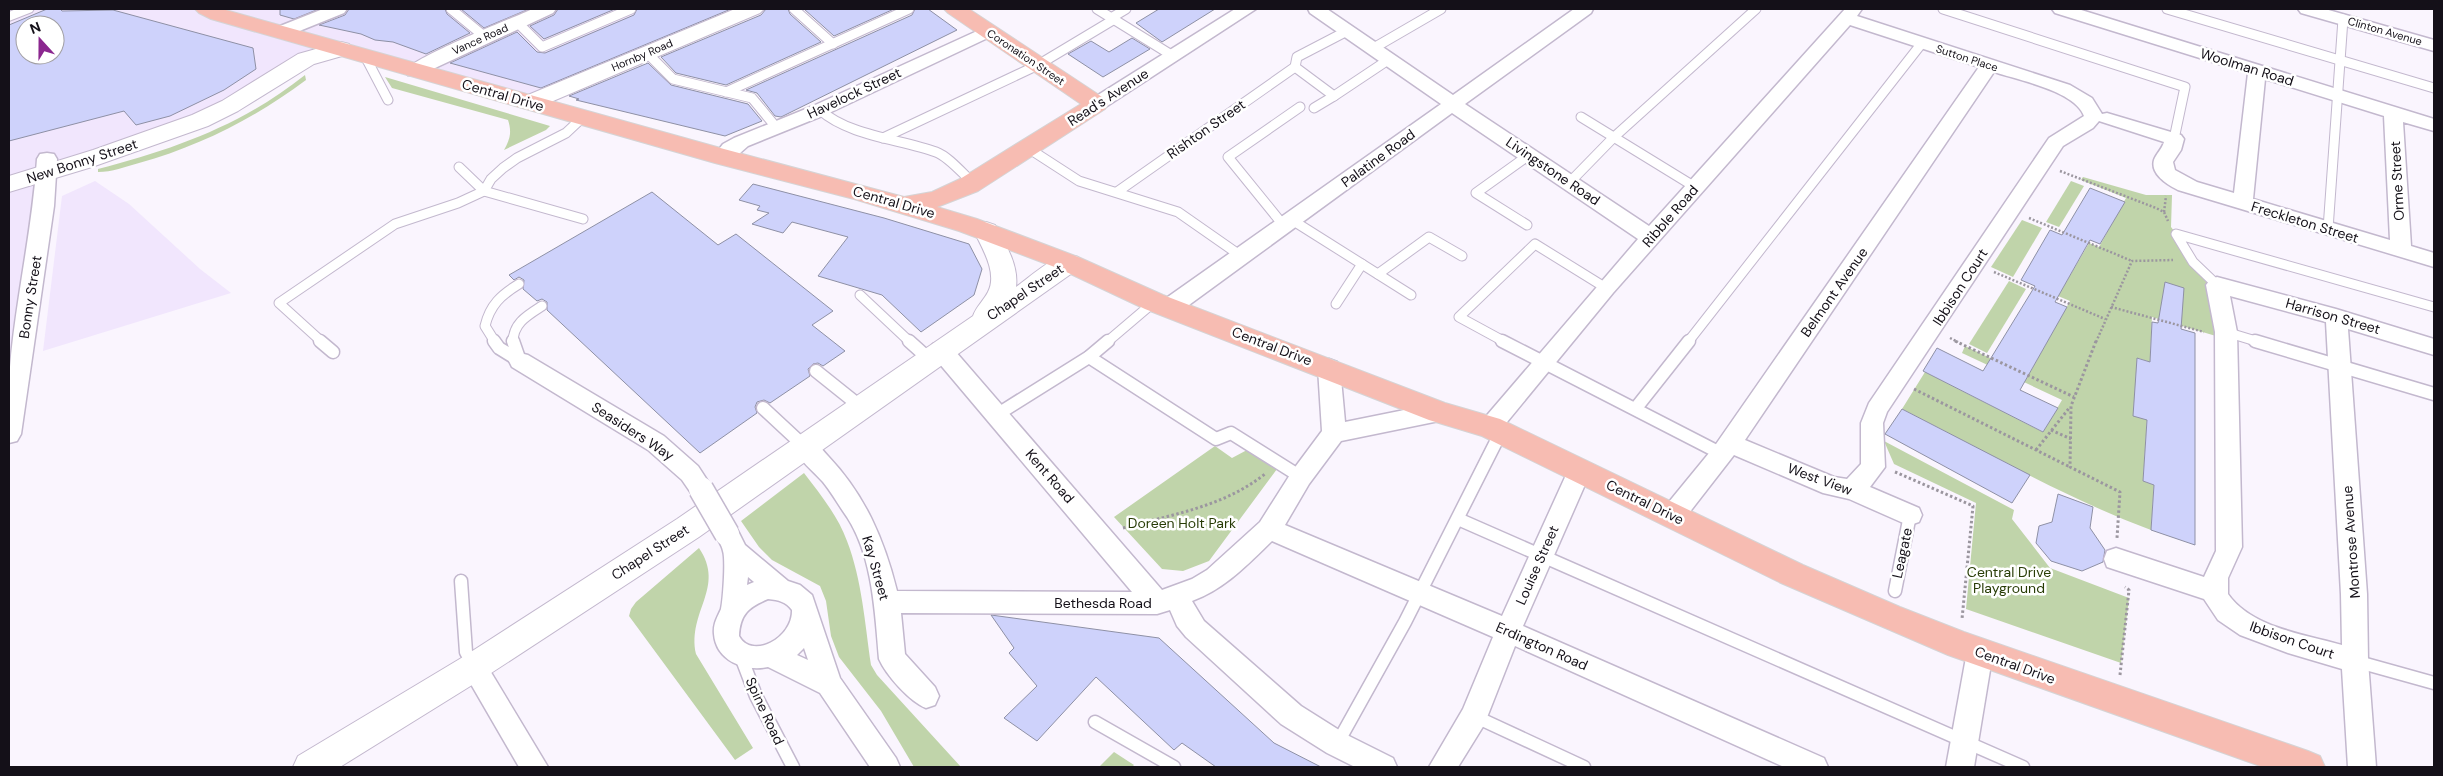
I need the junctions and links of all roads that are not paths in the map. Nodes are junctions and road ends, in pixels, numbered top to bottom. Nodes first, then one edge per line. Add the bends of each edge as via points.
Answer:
1 (27, 9) edge
2 (206, 9) edge
3 (338, 9) edge
4 (451, 9) edge
5 (547, 9) edge
6 (631, 9) edge
7 (753, 9) edge
8 (794, 9) edge
9 (909, 9) edge
10 (955, 9) edge
11 (1097, 9) edge
12 (1126, 9) edge
13 (1247, 9) edge
14 (1316, 9) edge
15 (1440, 9) edge
16 (1585, 9) edge
17 (1756, 9) edge
18 (1943, 9) edge
19 (2061, 9) edge
20 (2167, 9) edge
21 (2307, 9) edge
22 (1850, 13) edge
23 (9, 17) edge
24 (1112, 19) junction
25 (2343, 19) junction
26 (517, 22) junction
27 (988, 31) junction
28 (1346, 31) junction
29 (286, 34) junction
30 (485, 37) junction
31 (1922, 43) junction
32 (833, 44) junction
33 (2434, 46) edge
34 (341, 49) junction
35 (1372, 49) junction
36 (646, 53) junction
37 (365, 56) junction
38 (1173, 56) junction
39 (1388, 60) junction
40 (2340, 61) junction
41 (1038, 65) junction
42 (1990, 65) junction
43 (1295, 67) junction
44 (2257, 70) junction
45 (414, 71) junction
46 (2434, 88) edge
47 (255, 89) junction
48 (726, 92) junction
49 (2337, 95) junction
50 (1334, 96) junction
51 (388, 100) dead end
52 (531, 102) junction
53 (2085, 102) joint
54 (1097, 104) junction
55 (1453, 104) junction
56 (1300, 107) dead end
57 (1314, 108) dead end
58 (820, 110) junction
59 (2393, 112) junction
60 (582, 118) junction
61 (1581, 118) dead end
62 (2107, 120) dead end
63 (2434, 125) edge
64 (776, 127) junction
65 (883, 138) junction
66 (1613, 138) junction
67 (2174, 139) junction
68 (1028, 148) junction
69 (1529, 155) junction
70 (723, 157) junction
71 (47, 167) junction
72 (459, 167) dead end
73 (9, 169) edge
74 (1570, 182) junction
75 (9, 184) edge
76 (970, 184) junction
77 (1696, 187) junction
78 (484, 191) junction
79 (1117, 192) junction
80 (2244, 203) junction
81 (904, 206) junction
82 (583, 219) dead end
83 (1288, 223) junction
84 (1527, 225) dead end
85 (977, 228) junction
86 (2328, 229) junction
87 (1652, 238) junction
88 (2401, 250) junction
89 (1242, 256) junction
90 (1462, 256) dead end
91 (2434, 260) edge
92 (1069, 263) junction
93 (1362, 264) junction
94 (1378, 274) junction
95 (518, 284) dead end
96 (2224, 286) junction
97 (1606, 288) junction
98 (860, 295) dead end
99 (1411, 295) dead end
100 (1162, 304) junction
101 (1336, 304) dead end
102 (542, 306) dead end
103 (2434, 307) edge
104 (2336, 317) junction
105 (981, 322) junction
106 (2226, 335) junction
107 (2434, 347) edge
108 (333, 352) dead end
109 (935, 355) junction
110 (1089, 357) junction
111 (520, 361) junction
112 (1544, 364) junction
113 (2339, 367) junction
114 (1329, 368) junction
115 (816, 371) dead end
116 (2434, 394) edge
117 (861, 407) junction
118 (764, 408) dead end
119 (1636, 408) junction
120 (1439, 412) junction
121 (998, 414) junction
122 (1495, 430) junction
123 (9, 434) edge
124 (1334, 434) junction
125 (805, 447) junction
126 (1726, 448) junction
127 (1579, 471) junction
128 (1301, 477) junction
129 (1852, 490) junction
130 (1673, 515) junction
131 (1910, 515) joint
132 (1458, 519) junction
133 (1269, 529) junction
134 (732, 543) junction
135 (1542, 557) junction
136 (2116, 559) road end
137 (461, 581) dead end
138 (779, 588) junction
139 (1895, 591) dead end
140 (2214, 591) junction
141 (1420, 592) junction
142 (1167, 600) junction
143 (887, 602) junction
144 (734, 606) junction
145 (806, 615) junction
146 (1508, 631) junction
147 (1970, 648) junction
148 (740, 654) junction
149 (770, 655) junction
150 (2355, 661) junction
151 (474, 667) junction
152 (2434, 683) edge
153 (829, 684) junction
154 (926, 696) dead end
155 (1474, 716) junction
156 (1095, 722) dead end
157 (1337, 744) junction
158 (1962, 755) edge
159 (310, 767) edge
160 (534, 767) edge
161 (792, 767) edge
162 (886, 767) edge
163 (1174, 767) edge
164 (1383, 767) edge
165 (1443, 767) edge
166 (1584, 767) edge
167 (1814, 767) edge
168 (2022, 767) edge
169 (2308, 767) edge
170 (2362, 767) edge

1 - 23 street
2 - 29 main road, Central Drive
3 - 29 street
4 - 30 lane
5 - 26 street, Vance Road
6 - 26 lane via 542,47
7 - 36 street, Hornby Road
8 - 32 lane
9 - 32 lane
10 - 27 main road, Coronation Street
11 - 24 lane
12 - 24 lane
13 - 38 street, Read's Avenue
14 - 28 street, Livingstone Road
15 - 35 lane
16 - 55 street, Palatine Road
17 - 66 lane
18 - 67 lane via 2185,87
19 - 44 street, Woolman Road
20 - 40 lane
21 - 25 street, Clinton Avenue
22 - 31 street, Sutton Place
22 - 77 street, Ribble Road
24 - 38 lane
24 - 41 lane
25 - 33 street, Clinton Avenue
25 - 40 lane
26 - 30 street, Vance Road
27 - 41 main road, Coronation Street
27 - 58 street, Havelock Street
28 - 35 street, Livingstone Road
28 - 43 lane, Rishton Street via 1297,57
29 - 34 main road, Central Drive
29 - 47 street, New Bonny Street via 292,46 285,59
30 - 45 street, Vance Road
31 - 42 street, Sutton Place
31 - 119 lane
32 - 48 lane
34 - 37 main road, Central Drive
34 - 47 street, New Bonny Street via 305,58
35 - 39 street, Livingstone Road
36 - 48 lane via 673,79
36 - 52 street, Hornby Road
37 - 45 main road, Central Drive
37 - 51 lane
38 - 54 street, Read's Avenue
39 - 50 lane
39 - 55 street, Livingstone Road
40 - 46 lane
40 - 49 lane
41 - 54 main road, Coronation Street
41 - 65 lane
42 - 53 street, Sutton Place via 2064,89
42 - 126 street, Belmont Avenue
43 - 50 lane
43 - 79 lane, Rishton Street
44 - 49 street, Woolman Road
44 - 80 street
45 - 52 main road, Central Drive
47 - 71 street, New Bonny Street via 220,111 122,150
48 - 64 lane via 752,98
49 - 59 street, Woolman Road
49 - 86 lane
50 - 57 lane
52 - 60 main road, Central Drive
53 - 129 street, Ibbison Court via 2091,108 2091,119 2056,142 1877,409 1872,423 1873,467
54 - 68 main road, Read's Avenue
55 - 69 street, Livingstone Road
55 - 83 street, Palatine Road
56 - 83 lane via 1228,157
58 - 64 street, Havelock Street
58 - 65 lane via 830,119
59 - 63 street, Woolman Road
59 - 88 street, Orme Street
60 - 70 main road, Central Drive
60 - 78 lane via 566,133 503,168
61 - 66 lane
62 - 67 street
64 - 70 street, Havelock Street via 735,145
65 - 76 lane via 938,152
66 - 74 lane
66 - 77 lane
67 - 80 street, Freckleton Street via 2162,164 2168,175 2177,182
68 - 76 main road, Read's Avenue
68 - 79 lane via 1079,181
69 - 74 street, Livingstone Road
69 - 84 lane via 1476,193
70 - 81 main road, Central Drive
71 - 73 street, New Bonny Street
71 - 75 street, New Bonny Street
71 - 123 street, Bonny Street via 44,206
72 - 78 lane
74 - 87 street, Livingstone Road
76 - 81 main road, Read's Avenue via 937,199
76 - 85 main road via 964,200
77 - 87 street, Ribble Road
78 - 82 lane
78 - 108 lane via 395,224 279,304
79 - 89 lane via 1178,212
80 - 86 street, Freckleton Street
81 - 85 main road, Central Drive
83 - 89 street, Palatine Road
83 - 93 lane
85 - 92 main road, Central Drive
85 - 105 street, Chapel Street via 998,258 1004,286
86 - 88 street, Freckleton Street
87 - 97 street, Ribble Road
88 - 91 street, Freckleton Street
89 - 100 street, Palatine Road
90 - 94 lane via 1429,237
92 - 100 main road, Central Drive
92 - 105 street, Chapel Street
93 - 94 lane
93 - 101 lane
94 - 99 lane
95 - 111 lane via 496,299 485,326 499,348
96 - 103 lane via 2202,274 2176,234
96 - 104 street, Harrison Street
96 - 106 street
97 - 112 street, Ribble Road
97 - 112 lane via 1535,244 1459,317
98 - 109 lane
100 - 110 lane
100 - 114 main road, Central Drive
102 - 111 lane via 525,317 514,331 512,342
104 - 107 street, Harrison Street
104 - 113 street, Montrose Avenue
105 - 109 street, Chapel Street
106 - 113 lane
106 - 140 street via 2230,547 2214,579
109 - 117 street, Chapel Street
109 - 121 street, Kent Road
110 - 121 lane
110 - 128 lane via 1216,439 1231,433
111 - 134 street, Seasiders Way, bridge via 656,443 690,472
112 - 119 lane
112 - 122 street, Ribble Road
113 - 116 lane
113 - 150 street, Montrose Avenue via 2354,594
114 - 120 main road, Central Drive
114 - 124 street
115 - 117 lane
117 - 125 street, Chapel Street
118 - 125 lane
119 - 126 lane
120 - 122 main road, Central Drive
120 - 124 street
121 - 142 street, Kent Road via 1101,535
122 - 127 main road, Central Drive
122 - 132 lane
124 - 128 street, Bethesda Road
125 - 143 street, Kay Street via 833,477 859,515 875,553
125 - 151 street, Chapel Street via 688,528
126 - 129 street, West View via 1831,486
126 - 130 street, Belmont Avenue
127 - 130 main road, Central Drive
127 - 135 street, Louise Street
128 - 133 street, Bethesda Road
129 - 131 street, West View
130 - 147 main road, Central Drive via 1792,574
131 - 139 lane, Leagate
132 - 135 lane
132 - 141 lane
133 - 141 street, Erdington Road
133 - 142 street, Bethesda Road via 1216,578
134 - 138 street, Seasiders Way
134 - 144 street
135 - 146 street, Louise Street
135 - 158 lane
136 - 140 street
137 - 151 lane via 466,652
138 - 144 street via 755,591
138 - 145 street, Seasiders Way via 798,596
140 - 150 street, Ibbison Court via 2220,604 2248,627
141 - 146 street, Erdington Road
141 - 157 lane
142 - 143 street, Bethesda Road
142 - 157 street, Kent Road via 1195,630 1291,715
143 - 154 street, Kay Street via 892,659
144 - 148 street via 725,627 726,638
145 - 149 street, Seasiders Way via 792,643
145 - 153 street, Seasiders Way
146 - 155 street, Louise Street
146 - 167 street, Erdington Road
147 - 158 street
147 - 169 main road, Central Drive
148 - 149 street, Seasiders Way via 760,658
148 - 161 lane, Spine Road via 756,696
149 - 153 street, Seasiders Way
150 - 152 lane
150 - 170 street, Montrose Avenue
151 - 159 street, Chapel Street
151 - 160 street
153 - 162 street, Seasiders Way
155 - 165 street, Louise Street
155 - 166 lane
156 - 163 lane
157 - 164 street, Kent Road
158 - 168 lane

